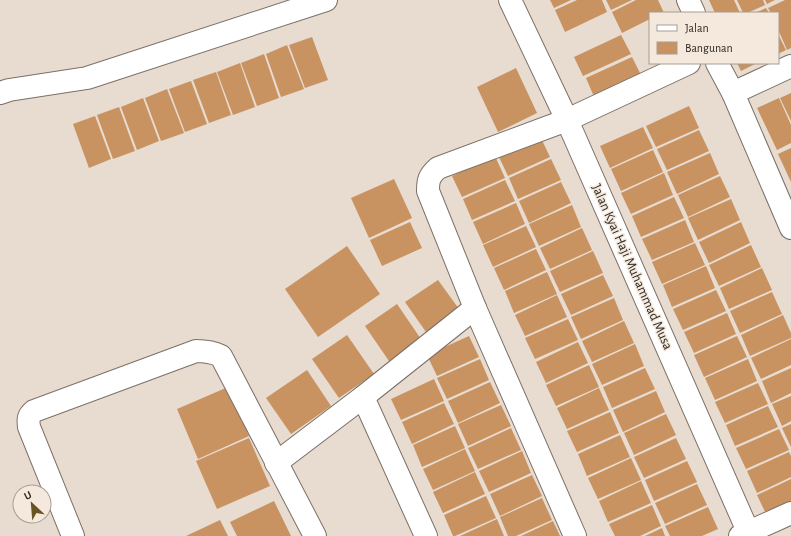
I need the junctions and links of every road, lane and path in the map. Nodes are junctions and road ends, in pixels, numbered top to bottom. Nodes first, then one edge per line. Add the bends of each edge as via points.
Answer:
1 (326, 0) edge
2 (510, 0) edge
3 (688, 0) edge
4 (694, 12) edge
5 (687, 64) edge
6 (718, 64) edge
7 (791, 66) edge
8 (733, 92) junction
9 (0, 93) edge
10 (567, 120) junction
11 (789, 217) edge
12 (475, 308) junction
13 (363, 397) junction
14 (276, 462) junction
15 (791, 513) edge
16 (746, 535) edge
17 (73, 536) edge
18 (315, 536) edge
19 (426, 536) edge
20 (575, 536) edge

1 - 9 street via 88,78
2 - 10 street, Jalan Kyai Haji Muhammad Musa
3 - 4 street
5 - 10 street
6 - 8 street
7 - 8 street
8 - 11 street
10 - 12 street via 438,168 430,178 428,191
10 - 16 street, Jalan Kyai Haji Muhammad Musa
12 - 13 street
12 - 20 street
13 - 14 street
13 - 19 street
14 - 17 street via 221,356 206,350 196,351 34,411 29,417 29,427
14 - 18 street
15 - 16 street

